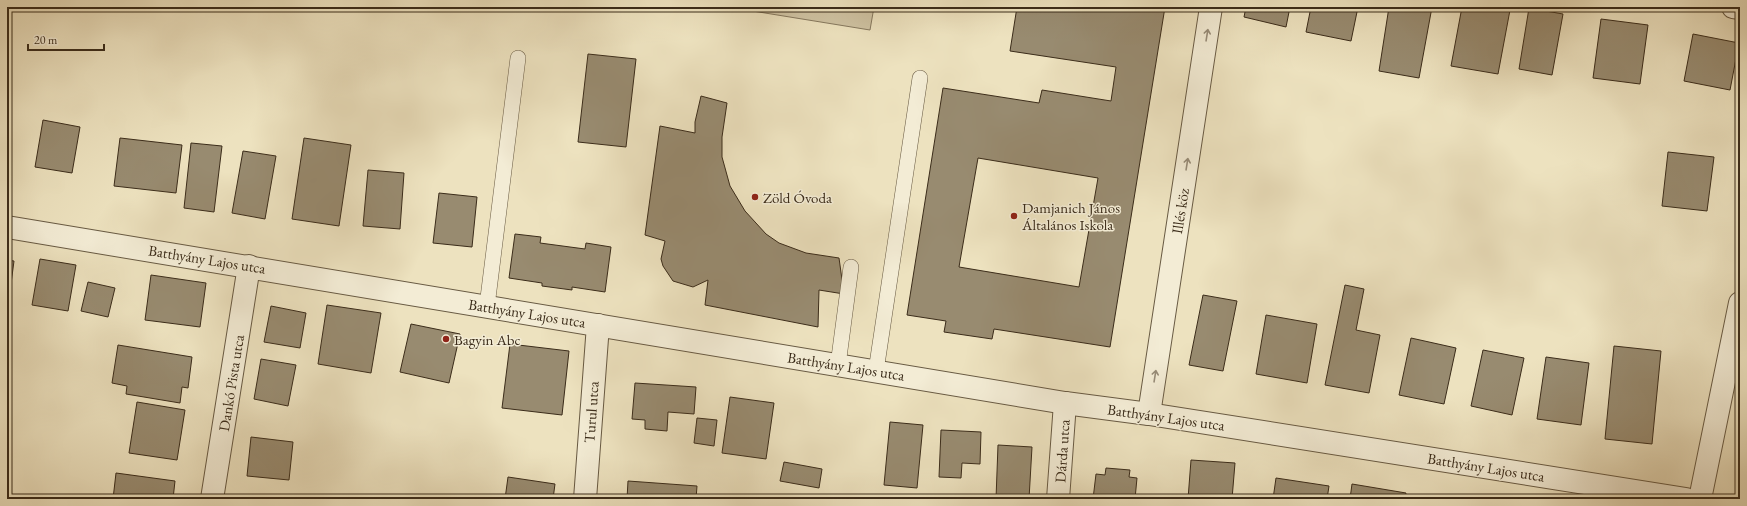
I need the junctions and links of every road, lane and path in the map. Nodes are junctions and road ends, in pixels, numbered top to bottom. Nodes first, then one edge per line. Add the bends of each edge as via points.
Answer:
1 (1211, 7) edge
2 (1733, 7) edge
3 (1740, 8) edge
4 (518, 58) dead end
5 (920, 78) dead end
6 (7, 227) edge
7 (249, 266) junction
8 (851, 267) dead end
9 (1740, 303) edge
10 (487, 306) junction
11 (598, 325) junction
12 (838, 365) junction
13 (876, 371) junction
14 (1065, 403) junction
15 (1150, 414) junction
16 (1679, 498) edge
17 (212, 499) edge
18 (585, 499) edge
19 (1058, 499) edge
20 (1700, 499) edge

15 -> 1 street, Illés köz
2 - 3 street
4 - 10 lane
5 - 13 lane
6 - 7 street, Batthyány Lajos utca
7 - 10 street, Batthyány Lajos utca
7 - 17 street, Dankó Pista utca
8 - 12 lane
9 - 20 street
10 - 11 street, Batthyány Lajos utca
11 - 12 street, Batthyány Lajos utca
11 - 18 street, Turul utca
12 - 13 street, Batthyány Lajos utca
13 - 14 street, Batthyány Lajos utca
14 - 15 street, Batthyány Lajos utca
14 - 19 street, Dárda utca
15 - 16 street, Batthyány Lajos utca

